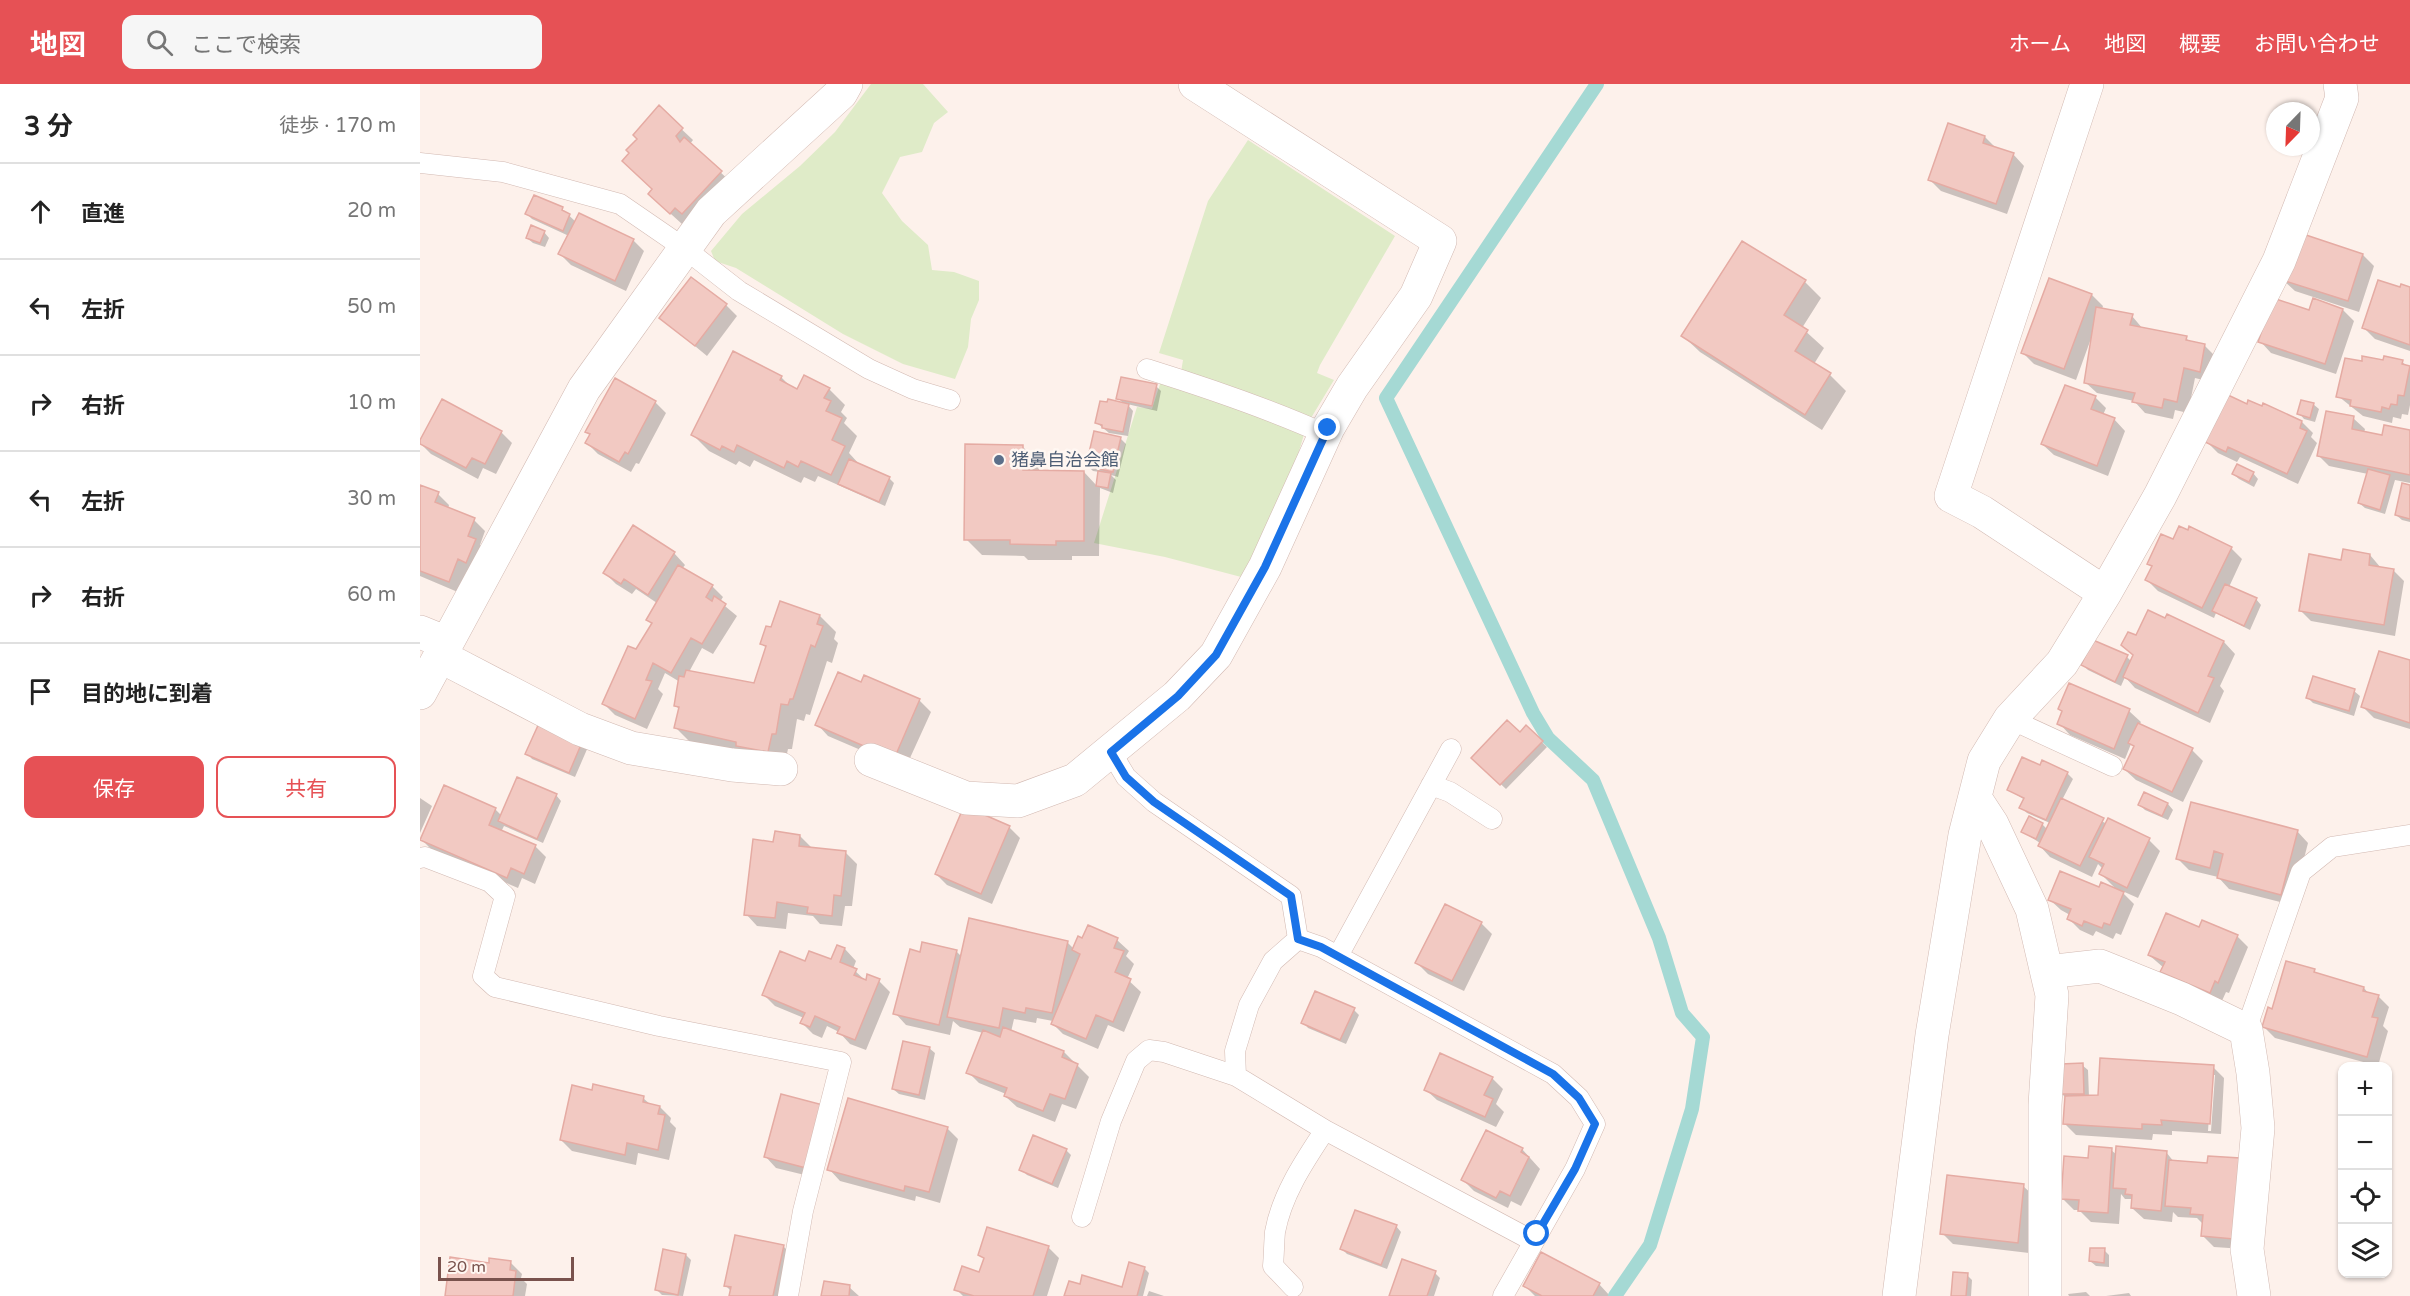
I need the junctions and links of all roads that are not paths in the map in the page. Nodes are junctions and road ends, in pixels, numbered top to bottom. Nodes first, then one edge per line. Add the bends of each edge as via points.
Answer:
1 (846, 84) edge
2 (1195, 84) edge
3 (2087, 84) edge
4 (2340, 84) edge
5 (420, 163) edge
6 (684, 248) junction
7 (1147, 369) dead end
8 (950, 400) dead end
9 (1325, 434) junction
10 (2105, 593) junction
11 (436, 644) edge
12 (420, 693) edge
13 (2010, 719) junction
14 (1451, 749) dead end
15 (1111, 752) junction
16 (871, 760) dead end
17 (2112, 766) dead end
18 (781, 769) dead end
19 (1431, 785) junction
20 (1975, 798) junction
21 (1492, 819) dead end
22 (2410, 835) edge
23 (420, 858) edge
24 (1298, 939) junction
25 (1338, 956) junction
26 (2046, 972) junction
27 (2246, 1030) junction
28 (1236, 1076) junction
29 (1325, 1130) junction
30 (1082, 1217) dead end
31 (1533, 1241) junction
32 (1293, 1287) dead end
33 (788, 1296) edge
34 (1503, 1296) edge
35 (1899, 1296) edge
36 (2045, 1296) edge
37 (2254, 1296) edge

1 - 6 street via 841,93 711,212
2 - 9 street via 1440,241 1416,297
3 - 10 street via 1951,496
4 - 10 street via 2342,98 2279,261 2160,496
5 - 6 lane via 503,172 620,204
6 - 8 lane via 739,291 869,369
6 - 11 street via 584,389
7 - 9 lane via 1281,414
9 - 15 street via 1265,567 1216,655 1178,696
10 - 13 street via 2062,663
11 - 12 street
11 - 18 street via 580,729 631,748
13 - 17 lane
13 - 20 street via 1984,761
14 - 19 lane
15 - 16 street via 1074,780 1017,801 966,798
15 - 24 lane via 1126,777 1154,802 1291,896
19 - 21 lane via 1450,792
19 - 25 lane
20 - 26 street via 1992,824 2032,909
20 - 35 street via 1965,835 1932,1035
22 - 27 lane via 2332,847 2301,872
23 - 33 lane via 490,882 505,896 483,976 495,987 659,1026 841,1062 803,1211
24 - 25 lane
24 - 28 lane via 1273,961 1249,1005 1235,1051
25 - 31 lane via 1553,1074 1579,1098 1595,1124 1575,1169
26 - 27 street via 2100,966
26 - 36 street via 2052,994 2044,1105
27 - 37 street via 2258,1128 2247,1249
28 - 29 lane
28 - 30 lane via 1164,1052 1149,1050 1136,1060 1111,1121
29 - 31 lane
29 - 32 lane via 1296,1175 1275,1231 1273,1266
31 - 34 lane

